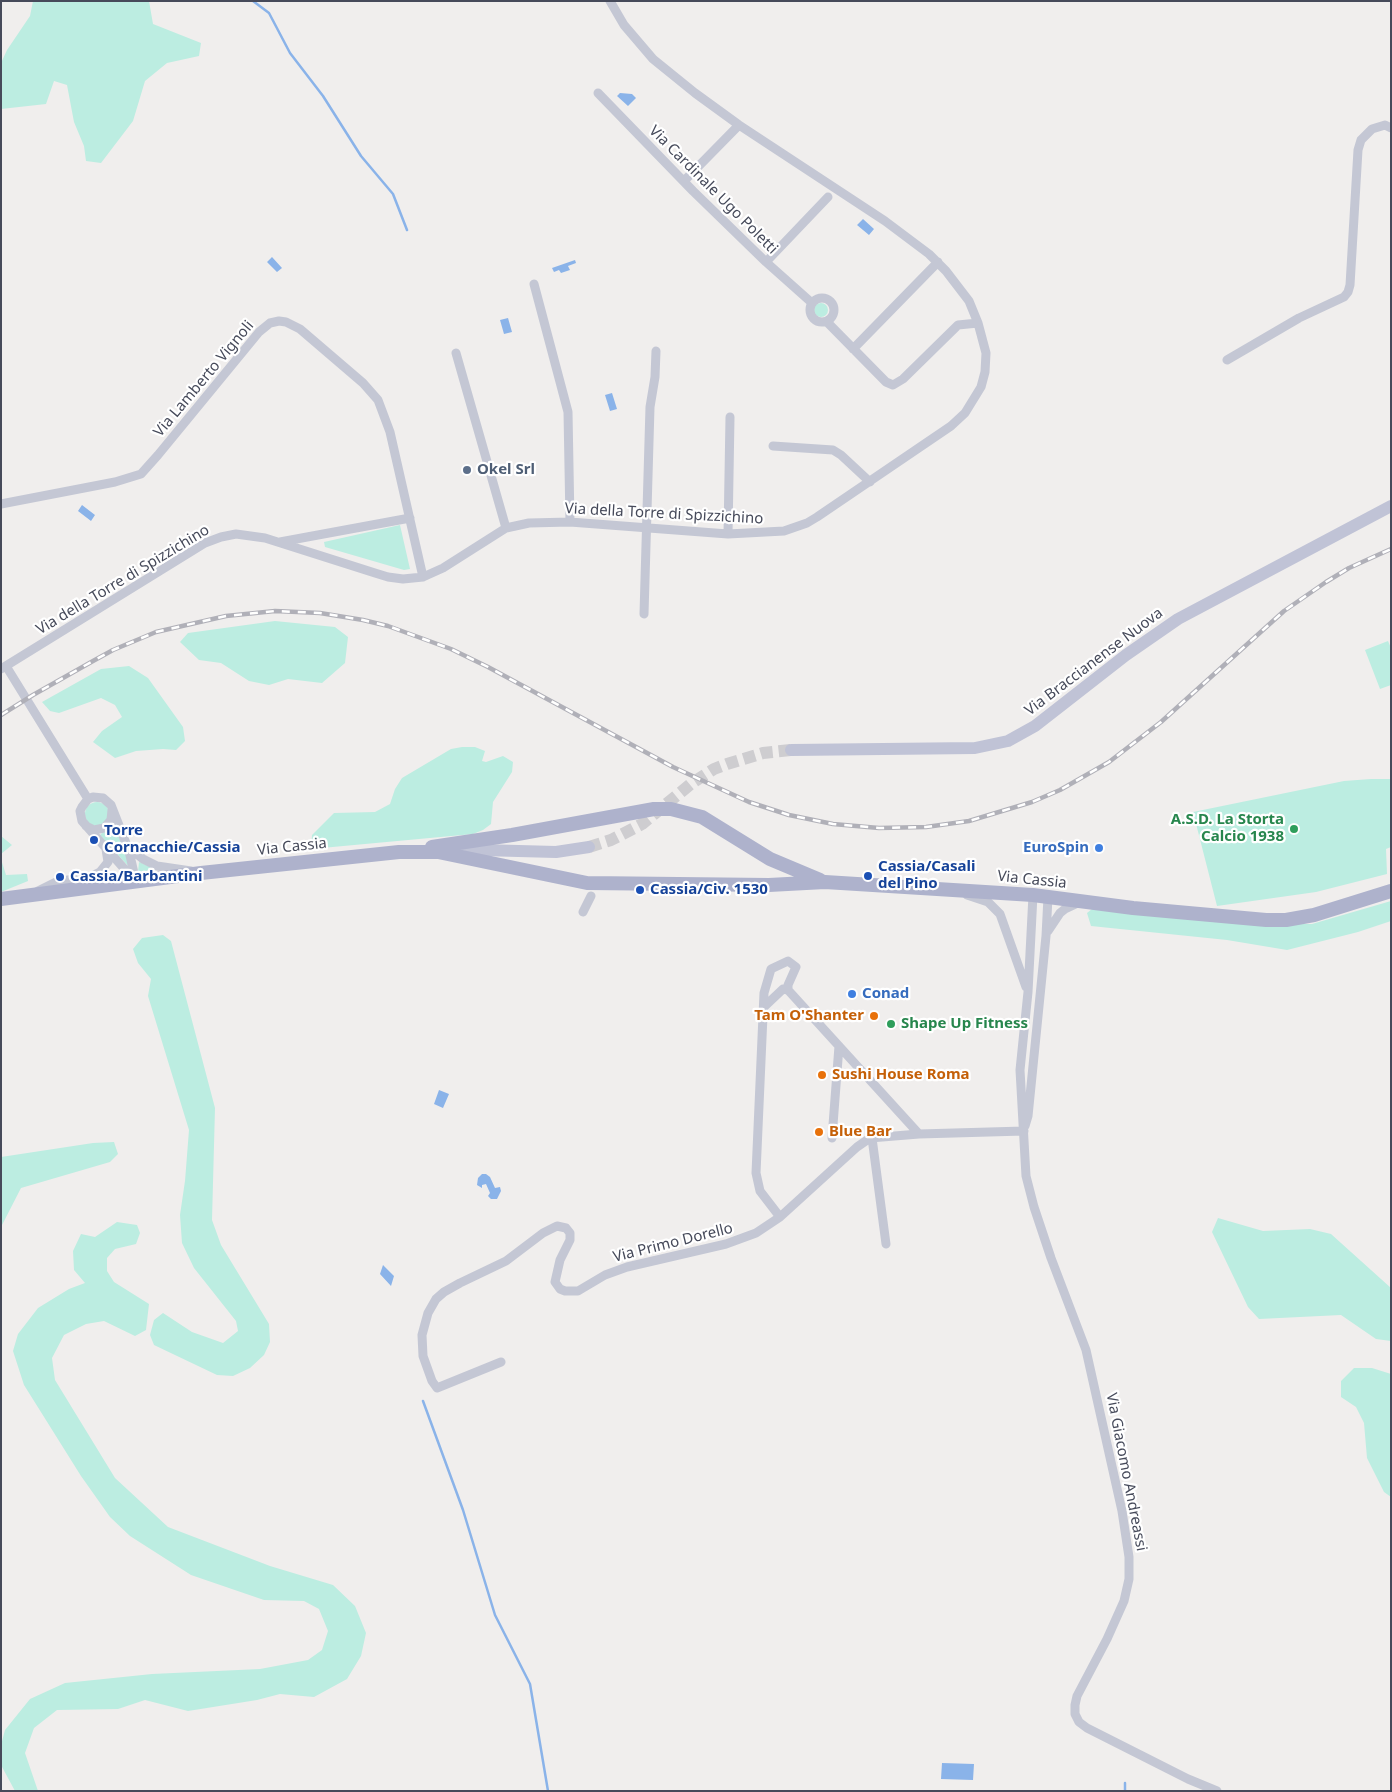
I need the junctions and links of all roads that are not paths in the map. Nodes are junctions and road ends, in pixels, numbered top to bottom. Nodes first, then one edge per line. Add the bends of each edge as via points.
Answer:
1 (610, 1) edge
2 (598, 94) dead end
3 (739, 125) junction
4 (1391, 128) edge
5 (684, 181) junction
6 (828, 197) dead end
7 (766, 262) junction
8 (938, 262) junction
9 (534, 284) dead end
10 (812, 303) junction
11 (827, 322) junction
12 (978, 323) junction
13 (853, 349) junction
14 (656, 351) dead end
15 (456, 353) dead end
16 (1227, 360) dead end
17 (730, 417) dead end
18 (773, 446) dead end
19 (870, 482) junction
20 (1, 504) edge
21 (1391, 506) edge
22 (410, 518) junction
23 (570, 522) junction
24 (647, 527) junction
25 (506, 528) junction
26 (728, 534) junction
27 (279, 542) junction
28 (423, 577) junction
29 (644, 614) dead end
30 (4, 667) edge
31 (791, 750) tunnel mouth
32 (88, 799) junction
33 (112, 810) junction
34 (85, 825) junction
35 (103, 845) junction
36 (128, 846) junction
37 (590, 847) tunnel mouth
38 (398, 852) junction
39 (438, 852) junction
40 (201, 873) junction
41 (136, 882) junction
42 (825, 882) junction
43 (945, 889) junction
44 (1391, 891) edge
45 (34, 894) junction
46 (1033, 895) junction
47 (591, 896) dead end
48 (1048, 897) junction
49 (1, 899) edge
50 (1082, 901) junction
51 (582, 912) dead end
52 (1046, 936) junction
53 (1015, 955) junction
54 (1030, 956) junction
55 (1043, 957) junction
56 (788, 990) junction
57 (1028, 992) junction
58 (765, 1006) junction
59 (840, 1046) junction
60 (1022, 1121) junction
61 (1024, 1131) junction
62 (1014, 1132) junction
63 (919, 1134) junction
64 (832, 1138) dead end
65 (872, 1138) junction
66 (780, 1218) junction
67 (886, 1244) dead end
68 (501, 1362) dead end
69 (1217, 1791) edge

1 - 3 street, Via della Torre di Spizzichino via 624,25 653,59
2 - 5 street, Via Cardinale Ugo Poletti
3 - 5 street
3 - 8 street, Via della Torre di Spizzichino via 885,221
4 - 16 street via 1385,125 1372,129 1360,140 1348,292
5 - 7 street, Via Cardinale Ugo Poletti
6 - 7 street
7 - 10 street, Via Cardinale Ugo Poletti
8 - 12 street, Via della Torre di Spizzichino via 969,301
8 - 13 street
9 - 23 street via 568,412
10 - 11 street, Via Cardinale Ugo Poletti via 809,310 812,318
10 - 11 street via 819,298 830,301 834,312
11 - 13 street, Via Cardinale Ugo Poletti
12 - 13 street, Via Cardinale Ugo Poletti via 958,326 893,385
12 - 19 street, Via della Torre di Spizzichino via 985,346 986,366 981,387 970,408 951,426
14 - 24 street via 650,407
15 - 25 street
17 - 26 street
18 - 19 street via 832,450
19 - 26 street, Via della Torre di Spizzichino via 795,528
20 - 22 street, Via Lamberto Vignoli via 116,482 141,474 259,332 270,323 279,321 300,329 378,400 390,432
21 - 31 main road, Via Braccianense Nuova via 1178,620 1126,655 1035,726 1008,740 968,748
22 - 27 street
22 - 28 street, Via Lamberto Vignoli
23 - 24 street, Via della Torre di Spizzichino
23 - 25 street, Via della Torre di Spizzichino via 529,523
24 - 26 street, Via della Torre di Spizzichino
24 - 29 street
25 - 28 street, Via della Torre di Spizzichino via 452,564
27 - 28 street, Via della Torre di Spizzichino via 388,577
27 - 30 street, Via della Torre di Spizzichino via 243,535 213,540
30 - 32 street
32 - 33 street via 103,798
32 - 34 street via 80,811
33 - 34 street via 111,820 104,828 94,830
33 - 36 street
34 - 35 street
35 - 41 street
35 - 45 street via 108,860 100,872 56,882
36 - 40 street via 143,860 157,866
36 - 41 street
37 - 39 main road via 556,852
38 - 39 main road, Via Cassia
38 - 40 main road, Via Cassia
38 - 42 main road via 654,809 671,809 702,818 770,859
39 - 42 main road, Via Cassia via 587,883 770,885
40 - 41 main road, Via Cassia
41 - 45 main road, Via Cassia
42 - 43 main road, Via Cassia
43 - 46 main road, Via Cassia
43 - 53 street, Via Giacomo Andreassi via 984,900 995,907
44 - 50 main road, Via Cassia via 1314,915 1275,920
45 - 49 main road, Via Cassia
46 - 48 main road, Via Cassia
46 - 54 street, Via Giacomo Andreassi
47 - 51 street
48 - 50 main road, Via Cassia
48 - 52 street, Via Giacomo Andreassi
50 - 52 street, Via Giacomo Andreassi via 1060,913
52 - 55 street, Via Giacomo Andreassi
53 - 54 street
53 - 57 street, Via Giacomo Andreassi
54 - 55 street
54 - 57 street, Via Giacomo Andreassi
55 - 61 street, Via Giacomo Andreassi
56 - 58 street via 783,990
56 - 58 street via 796,966 788,961 771,969 764,993
56 - 59 street
57 - 60 street, Via Giacomo Andreassi via 1020,1070
58 - 66 street via 756,1173 760,1191
59 - 63 street
59 - 64 street
60 - 61 street, Via Giacomo Andreassi
60 - 62 street
61 - 62 street, Via Primo Dorello
61 - 69 street, Via Giacomo Andreassi via 1028,1186 1086,1350 1129,1548 1129,1580 1124,1601 1077,1696 1076,1717 1087,1728
62 - 63 street, Via Primo Dorello
63 - 65 street, Via Primo Dorello
65 - 66 street, Via Primo Dorello via 857,1147
65 - 67 street
66 - 68 street, Via Primo Dorello via 742,1239 627,1267 578,1291 565,1291 555,1282 560,1260 570,1240 566,1228 556,1226 543,1232 506,1261 444,1292 428,1313 422,1335 423,1356 437,1388

